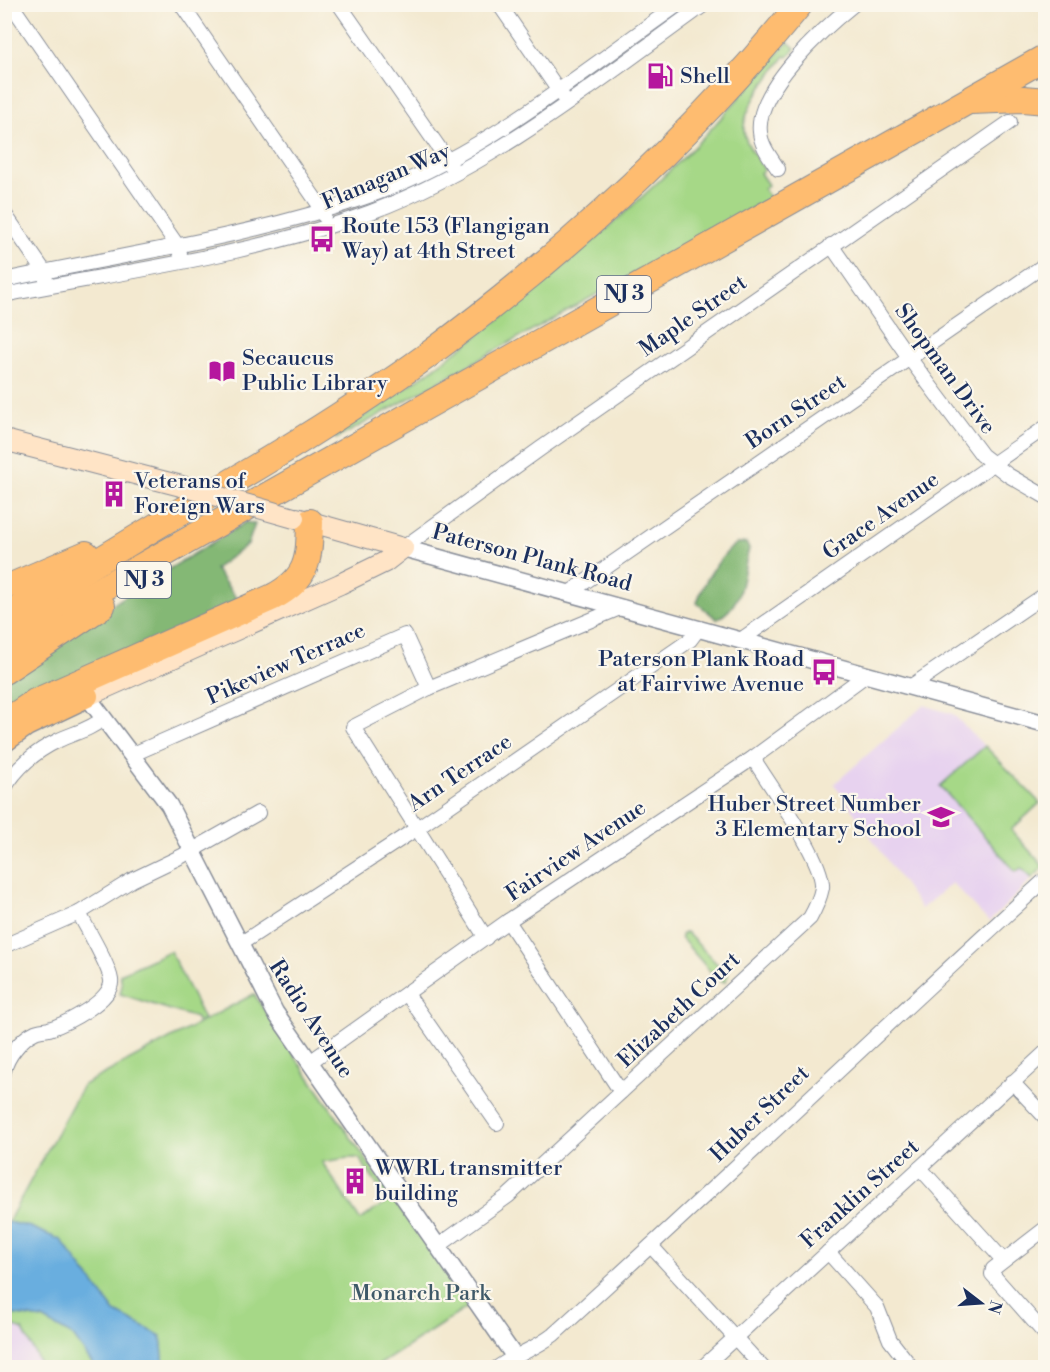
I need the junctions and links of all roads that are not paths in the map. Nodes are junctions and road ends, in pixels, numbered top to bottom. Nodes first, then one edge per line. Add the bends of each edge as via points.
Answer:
1 (11, 4) edge
2 (181, 4) edge
3 (339, 4) edge
4 (499, 4) edge
5 (679, 4) edge
6 (705, 4) edge
7 (800, 4) edge
8 (855, 4) edge
9 (662, 9) edge
10 (674, 27) junction
11 (611, 52) junction
12 (1046, 57) edge
13 (620, 65) junction
14 (558, 88) junction
15 (967, 101) junction
16 (1046, 101) edge
17 (567, 104) junction
18 (1010, 122) dead end
19 (500, 128) junction
20 (509, 141) junction
21 (448, 159) junction
22 (778, 169) dead end
23 (456, 172) junction
24 (388, 187) junction
25 (394, 201) junction
26 (322, 209) junction
27 (4, 213) edge
28 (327, 226) junction
29 (177, 245) junction
30 (831, 245) junction
31 (106, 260) junction
32 (182, 260) junction
33 (1046, 264) edge
34 (44, 271) junction
35 (110, 275) junction
36 (4, 280) edge
37 (48, 286) junction
38 (4, 295) edge
39 (910, 359) junction
40 (1046, 428) edge
41 (4, 440) edge
42 (992, 464) junction
43 (283, 487) junction
44 (1046, 497) edge
45 (169, 519) junction
46 (302, 520) junction
47 (403, 548) junction
48 (10, 587) edge
49 (569, 593) junction
50 (1046, 594) edge
51 (622, 607) junction
52 (4, 617) edge
53 (699, 628) junction
54 (742, 639) junction
55 (4, 644) edge
56 (4, 671) edge
57 (866, 675) junction
58 (910, 687) junction
59 (429, 688) junction
60 (87, 696) junction
61 (104, 718) junction
62 (4, 723) edge
63 (1046, 724) edge
64 (4, 741) edge
65 (131, 755) junction
66 (753, 758) junction
67 (4, 789) edge
68 (258, 813) dead end
69 (416, 829) junction
70 (192, 850) junction
71 (1046, 879) edge
72 (79, 913) junction
73 (508, 921) junction
74 (486, 938) junction
75 (240, 944) junction
76 (4, 946) edge
77 (407, 994) junction
78 (1046, 1052) edge
79 (310, 1062) junction
80 (4, 1071) edge
81 (1012, 1082) junction
82 (621, 1092) junction
83 (1046, 1118) edge
84 (497, 1124) dead end
85 (920, 1168) junction
86 (1046, 1228) edge
87 (651, 1246) junction
88 (437, 1247) junction
89 (828, 1252) junction
90 (1003, 1260) junction
91 (1046, 1335) edge
92 (735, 1338) junction
93 (514, 1356) junction
94 (497, 1368) edge
95 (702, 1368) edge
96 (763, 1368) edge
97 (912, 1368) edge

1 - 29 street
2 - 26 street
3 - 21 street
4 - 14 street
5 - 9 street, Flanagan Way
6 - 10 street, Flanagan Way
7 - 45 highway, NJ 3 via 673,145 539,268 380,389
8 - 22 street via 801,53 764,108 759,125 761,140
9 - 10 street
9 - 11 street, Flanagan Way
10 - 13 street, Flanagan Way
11 - 13 street
11 - 14 street, Flanagan Way
12 - 15 highway, NJ 3
13 - 17 street, Flanagan Way
14 - 17 street
14 - 19 street, Flanagan Way
15 - 16 highway
15 - 43 highway, NJ 3
17 - 20 street, Flanagan Way
18 - 30 street, Maple Street
19 - 20 street
19 - 21 street, Flanagan Way
20 - 23 street, Flanagan Way
21 - 23 street
21 - 24 street, Flanagan Way
23 - 25 street, Flanagan Way
24 - 25 street
24 - 26 street, Flanagan Way
25 - 28 street, Flanagan Way
26 - 28 street
26 - 29 street, Flanagan Way
27 - 34 street
28 - 32 street, Flanagan Way
29 - 31 street, Flanagan Way
29 - 32 street
30 - 39 street, Shopman Drive
30 - 47 street, Maple Street
31 - 34 street, Flanagan Way
31 - 35 street
32 - 35 street, Flanagan Way
33 - 39 street, Born Street
34 - 36 street, Flanagan Way
34 - 37 street
35 - 37 street, Flanagan Way
37 - 38 street, Flanagan Way
39 - 42 street, Shopman Drive
39 - 49 street, Born Street
40 - 42 street, Grace Avenue
41 - 46 main road, Paterson Plank Road, bridge
42 - 44 street, Shopman Drive
42 - 54 street, Grace Avenue
43 - 55 highway, NJ 3
43 - 56 highway, NJ 3
45 - 48 highway, NJ 3
45 - 52 highway, NJ 3
46 - 47 main road, Paterson Plank Road
46 - 62 highway via 306,567 281,593 35,702
47 - 49 street, Paterson Plank Road
47 - 60 main road via 385,562 340,584
49 - 51 street, Paterson Plank Road
50 - 58 street
51 - 53 street, Paterson Plank Road
51 - 59 street
53 - 54 street, Paterson Plank Road
53 - 69 street, Arn Terrace via 690,640
54 - 57 street, Paterson Plank Road
57 - 58 street, Paterson Plank Road
57 - 66 street, Fairview Avenue
58 - 63 street, Paterson Plank Road
59 - 65 street, Pikeview Terrace via 405,635
59 - 69 street via 354,727
60 - 61 street, Radio Avenue
60 - 64 main road via 26,725
61 - 65 street, Radio Avenue
61 - 67 street via 34,755
65 - 70 street, Radio Avenue via 169,805
66 - 73 street, Fairview Avenue
66 - 82 street, Elizabeth Court via 818,868 822,886 816,906 810,918
68 - 70 street
69 - 74 street
69 - 75 street, Arn Terrace
70 - 72 street via 132,880
70 - 75 street, Radio Avenue
71 - 87 street, Huber Street
72 - 76 street
72 - 80 street via 110,975 108,993 100,1002 24,1040
73 - 74 street, Fairview Avenue
73 - 82 street
74 - 77 street, Fairview Avenue
75 - 79 street, Radio Avenue via 266,998
77 - 79 street, Fairview Avenue
77 - 84 street
78 - 81 street, Franklin Street
79 - 88 street, Radio Avenue
81 - 83 street
81 - 85 street, Franklin Street
82 - 88 street, Elizabeth Court via 508,1196
85 - 89 street, Franklin Street
85 - 90 street
86 - 90 street
87 - 92 street
87 - 93 street, Huber Street via 537,1348
88 - 93 street, Radio Avenue
89 - 92 street, Franklin Street
89 - 97 street via 877,1307 890,1340
90 - 91 street via 992,1274
92 - 95 street, Franklin Street
92 - 96 street
93 - 94 street, Huber Street

